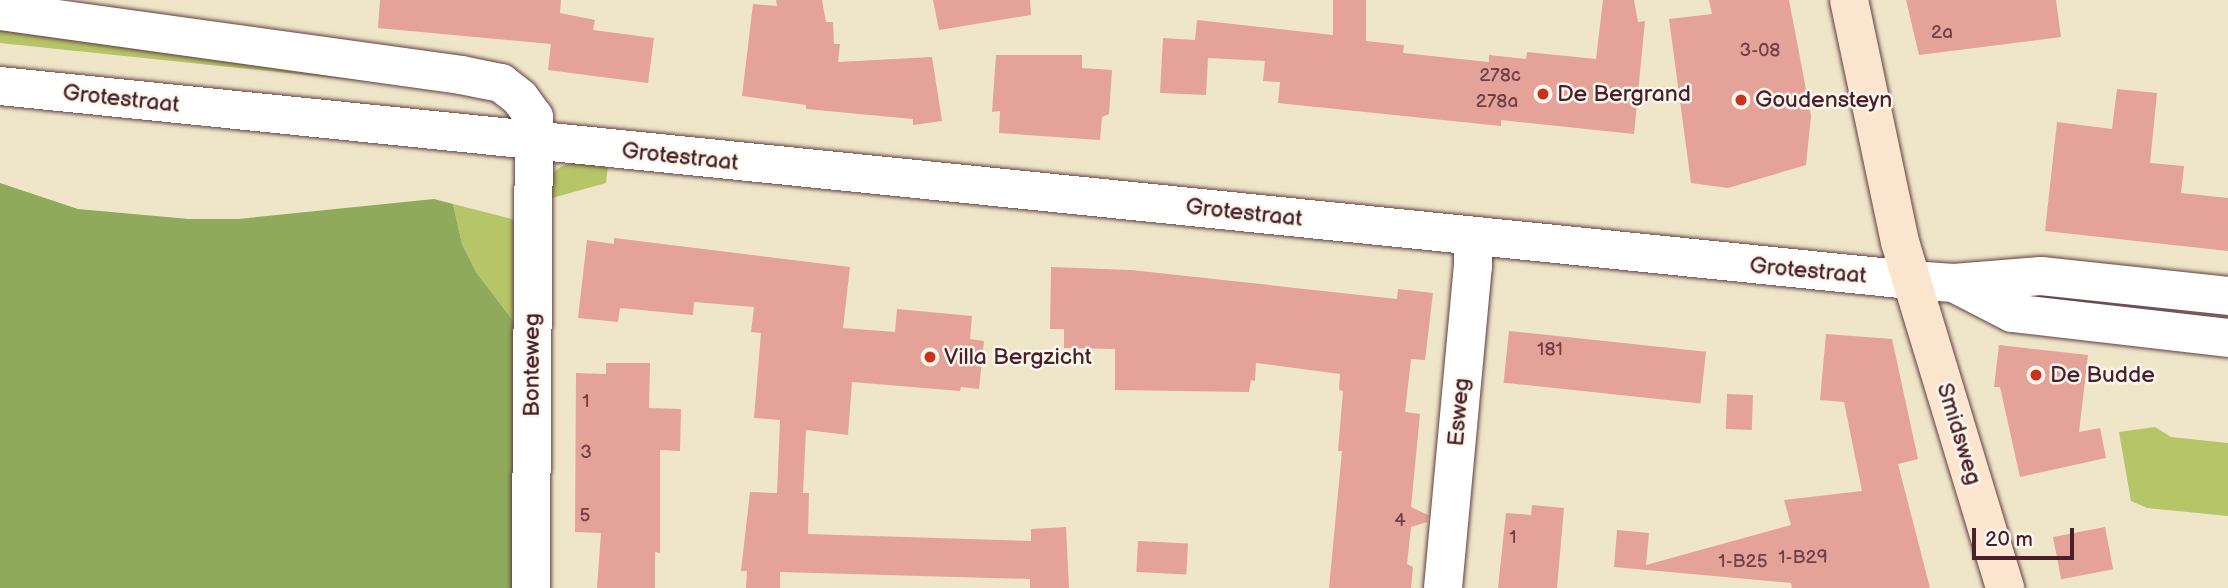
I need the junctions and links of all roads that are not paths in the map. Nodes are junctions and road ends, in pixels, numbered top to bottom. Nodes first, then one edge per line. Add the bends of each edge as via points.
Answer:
1 (1849, 0) edge
2 (0, 11) edge
3 (0, 86) edge
4 (533, 142) junction
5 (1473, 236) junction
6 (1910, 280) junction
7 (1954, 283) junction
8 (2164, 289) junction
9 (2228, 296) edge
10 (2160, 330) junction
11 (2228, 338) edge
12 (531, 588) edge
13 (1443, 588) edge
14 (2005, 588) edge

1 - 6 main road, Smidsweg
2 - 4 street via 501,83 534,117
3 - 4 street, Grotestraat
4 - 5 street, Grotestraat
4 - 12 street, Bonteweg
5 - 6 street, Grotestraat
5 - 13 street, Esweg
6 - 7 street, Grotestraat
6 - 14 main road, Smidsweg
7 - 8 street, Grotestraat via 2041,276
7 - 10 street, Grotestraat via 2012,313
8 - 9 street, Grotestraat
8 - 10 street
10 - 11 street, Grotestraat

